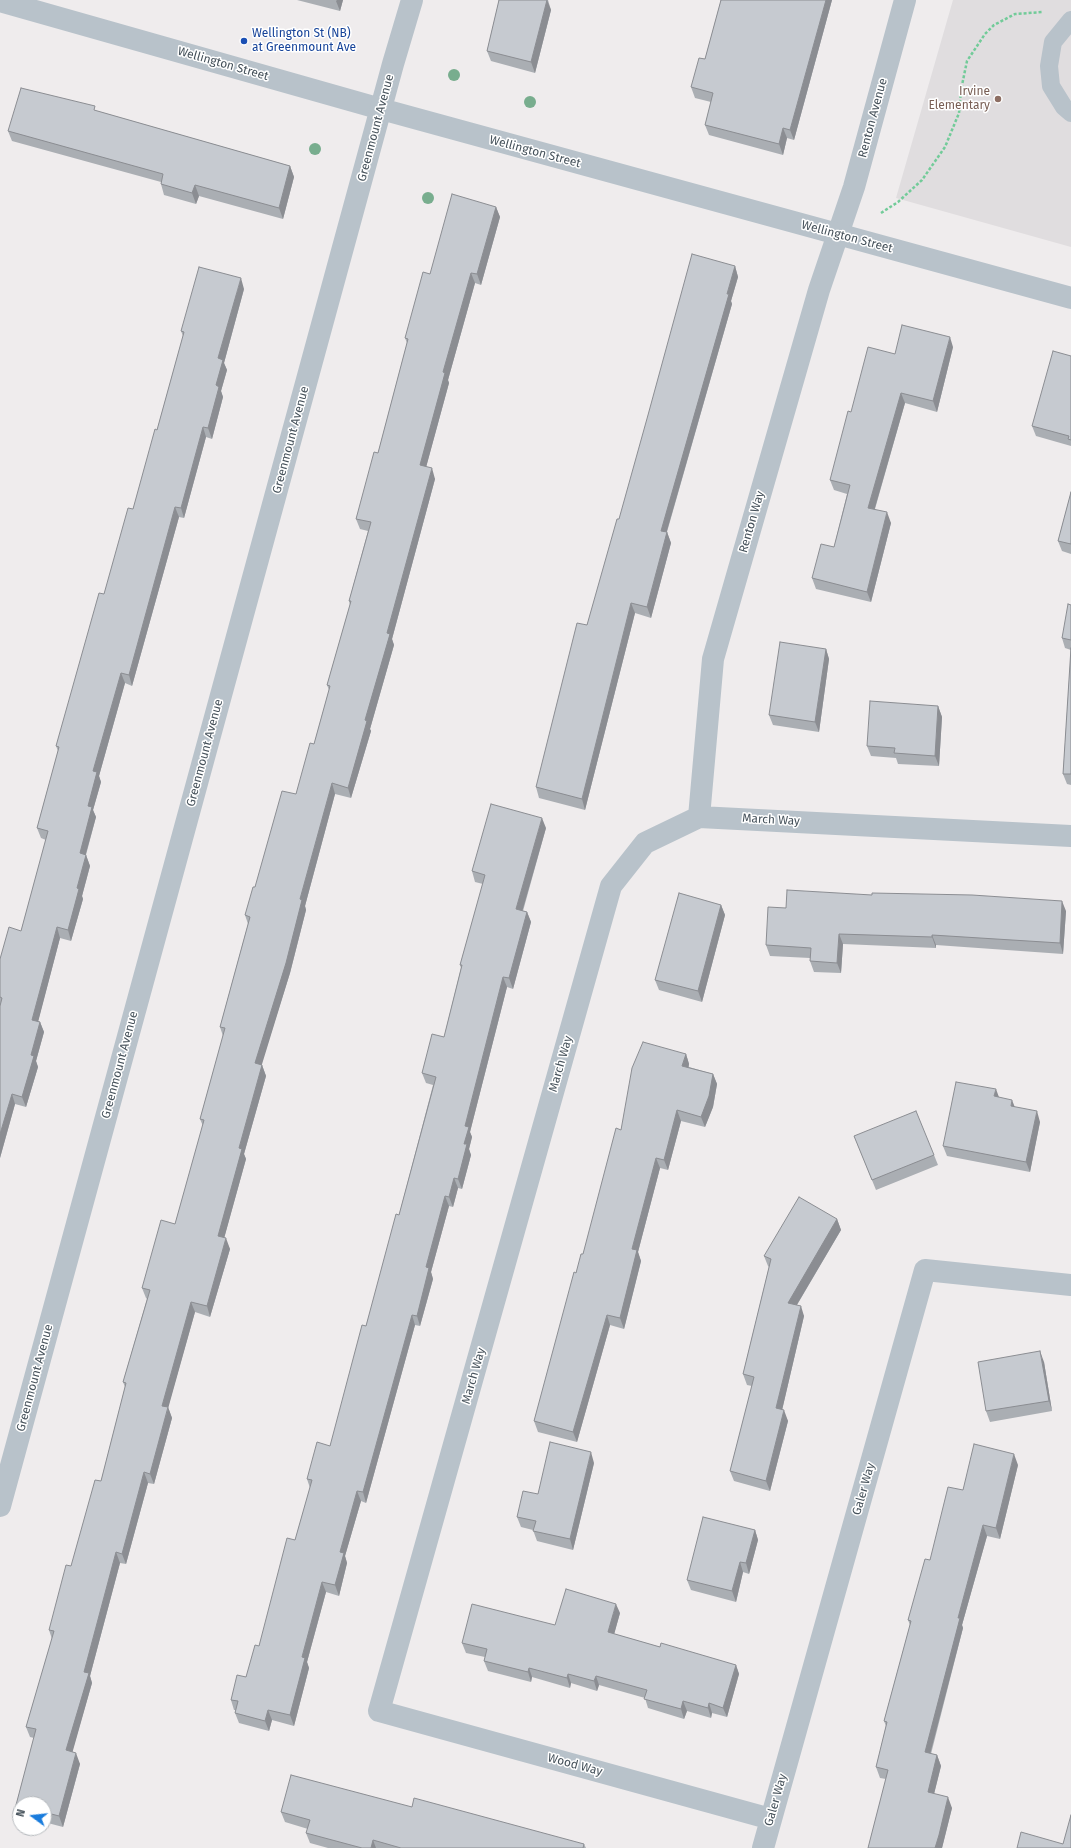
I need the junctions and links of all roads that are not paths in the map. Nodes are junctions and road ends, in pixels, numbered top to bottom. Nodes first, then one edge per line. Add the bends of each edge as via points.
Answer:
1 (412, 0) edge
2 (905, 0) edge
3 (0, 1) edge
4 (1071, 20) edge
5 (381, 110) junction
6 (1071, 113) edge
7 (838, 235) junction
8 (1071, 298) edge
9 (700, 817) junction
10 (1071, 836) edge
11 (1071, 1284) edge
12 (0, 1506) edge
13 (379, 1711) joint
14 (771, 1819) junction
15 (763, 1848) edge

1 - 5 street, Greenmount Avenue
2 - 7 street, Renton Avenue via 854,187
3 - 5 street, Wellington Street
4 - 6 lane via 1053,42 1049,66 1051,86 1064,107
5 - 7 street, Wellington Street
5 - 12 street, Greenmount Avenue
7 - 8 street, Wellington Street
7 - 9 street, Renton Way via 819,290 713,659
9 - 10 street, March Way
9 - 13 street, March Way via 645,842 611,886
11 - 14 street, Galer Way via 925,1270
13 - 14 street, Wood Way
14 - 15 street, Galer Way

